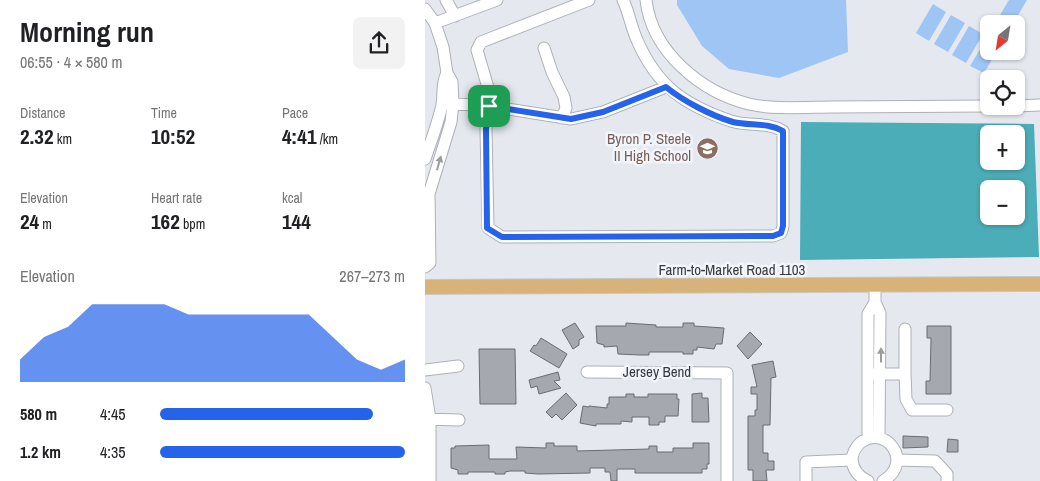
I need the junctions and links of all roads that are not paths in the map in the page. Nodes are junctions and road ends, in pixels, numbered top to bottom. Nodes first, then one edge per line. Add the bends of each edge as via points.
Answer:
1 (446, 0) edge
2 (497, 0) edge
3 (589, 0) edge
4 (623, 0) edge
5 (646, 0) edge
6 (425, 9) edge
7 (455, 16) junction
8 (435, 23) junction
9 (656, 31) junction
10 (637, 41) junction
11 (543, 48) dead end
12 (666, 87) junction
13 (714, 91) junction
14 (448, 103) junction
15 (1040, 105) edge
16 (489, 106) junction
17 (980, 106) edge
18 (1025, 106) edge
19 (706, 111) junction
20 (562, 118) junction
21 (425, 159) edge
22 (425, 267) edge
23 (1040, 284) edge
24 (875, 285) junction
25 (425, 287) edge
26 (905, 329) dead end
27 (458, 366) dead end
28 (425, 370) edge
29 (587, 372) dead end
30 (875, 374) junction
31 (905, 374) junction
32 (425, 388) edge
33 (947, 410) dead end
34 (427, 419) edge
35 (459, 420) dead end
36 (874, 438) junction
37 (853, 460) junction
38 (897, 460) junction
39 (429, 481) edge
40 (727, 481) edge
41 (806, 481) edge
42 (867, 481) edge
43 (883, 481) edge
44 (947, 481) edge

1 - 7 street
2 - 7 street
3 - 16 street via 481,42 477,50 489,91
4 - 10 street
5 - 9 street via 647,12
6 - 8 street
7 - 8 street
8 - 14 street via 452,82
9 - 10 street
9 - 13 street via 677,62
10 - 12 street
11 - 20 street via 564,96 566,108
12 - 19 street
12 - 20 street via 603,112
13 - 17 street via 751,105
13 - 19 street
14 - 16 street
14 - 21 street
22 -> 14 street via 430,263 429,194 451,122
15 - 18 street
16 - 19 street via 486,129 487,228 502,237 773,236 781,233 783,131 773,126 732,122
16 - 20 street
23 - 24 main road, Farm-to-Market Road 1103
24 - 25 main road, Farm-to-Market Road 1103
24 - 30 street via 875,302 868,314
26 - 31 street
27 - 28 street
29 - 40 street, Jersey Bend via 727,373
30 - 31 street
30 - 36 street
31 - 33 street via 906,399 912,410
32 - 34 street
34 - 35 street
34 - 39 street
36 - 37 street via 857,446
36 - 38 street via 890,443
37 - 41 street via 806,462
37 - 42 street via 857,473
38 - 43 street via 895,471
38 - 44 street via 935,462 947,474

